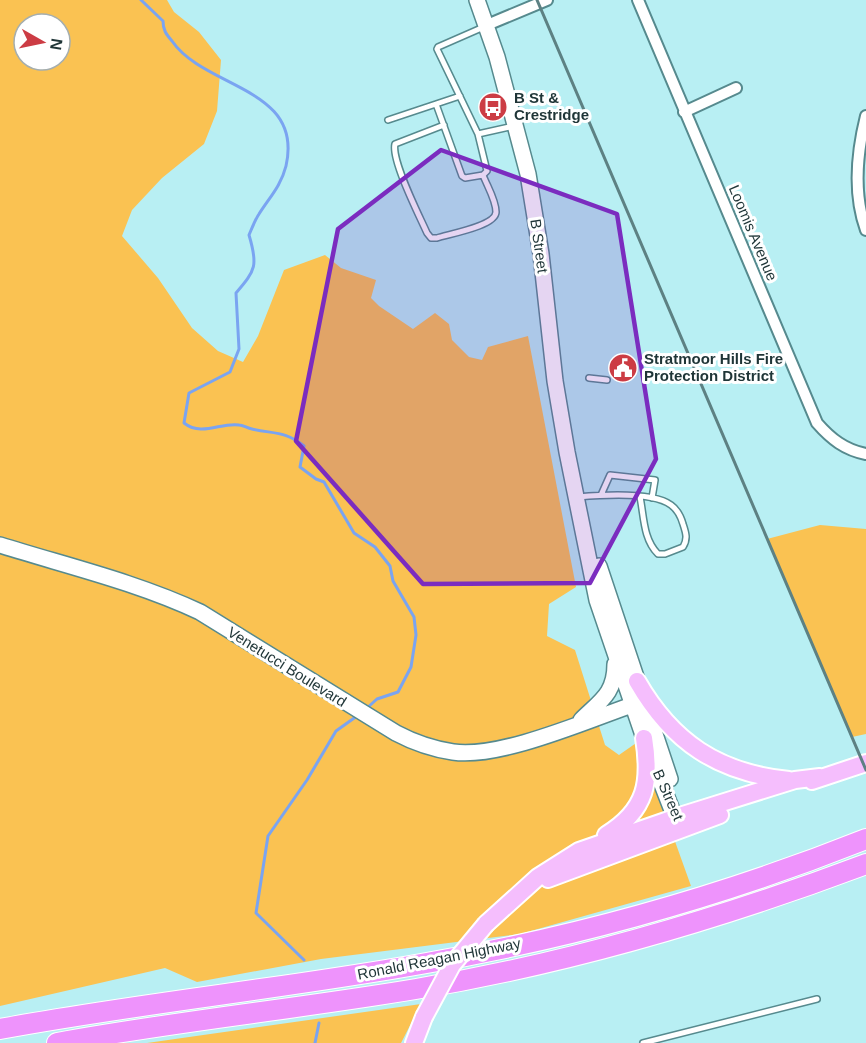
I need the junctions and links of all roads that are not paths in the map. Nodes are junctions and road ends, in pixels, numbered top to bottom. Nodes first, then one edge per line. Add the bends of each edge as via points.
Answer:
1 (477, 0) edge
2 (547, 0) edge
3 (638, 0) edge
4 (487, 25) junction
5 (736, 88) dead end
6 (460, 96) junction
7 (436, 104) junction
8 (684, 112) junction
9 (866, 116) edge
10 (388, 120) dead end
11 (444, 125) junction
12 (516, 126) junction
13 (478, 134) junction
14 (483, 175) junction
15 (866, 230) edge
16 (589, 378) dead end
17 (607, 380) dead end
18 (866, 454) edge
19 (602, 495) junction
20 (576, 497) junction
21 (640, 497) junction
22 (652, 498) junction
23 (0, 545) edge
24 (615, 655) junction
25 (637, 681) junction
26 (632, 705) junction
27 (576, 724) junction
28 (644, 738) junction
29 (866, 764) edge
30 (820, 777) junction
31 (795, 780) junction
32 (680, 820) junction
33 (866, 839) edge
34 (579, 851) junction
35 (866, 864) edge
36 (520, 894) junction
37 (817, 999) dead end
38 (0, 1029) edge
39 (57, 1043) edge
40 (414, 1043) edge
41 (643, 1043) edge

1 - 4 main road, B Street
2 - 4 street
3 - 8 street, Loomis Avenue
4 - 6 lane via 438,47
4 - 12 main road, B Street
5 - 8 street
6 - 7 lane
6 - 13 lane
7 - 10 lane
7 - 11 lane
8 - 18 street, Loomis Avenue via 818,423 831,439
9 - 15 street via 857,187
11 - 14 lane via 462,176
11 - 14 lane via 395,144 394,149 431,238 479,226 495,217
12 - 13 lane
12 - 20 main road, B Street via 538,230 555,381
13 - 14 lane via 487,171
16 - 17 lane
19 - 20 lane
19 - 21 lane
19 - 22 lane via 610,475 655,480
20 - 24 main road, B Street via 597,600
20 - 25 main road, B Street
21 - 22 lane
21 - 22 lane via 651,547 658,554 683,547 686,537 681,516 674,506
23 - 27 main road, Venetucci Boulevard via 140,587 200,612 413,742 454,753 486,751 514,746
24 - 26 main road, B Street
24 - 27 main road, Venetucci Boulevard via 615,677 609,694
25 - 31 main road via 666,724 700,752 751,774
25 - 32 main road, B Street
26 - 27 main road, Venetucci Boulevard
26 - 28 main road, B Street
28 - 32 main road, B Street
28 - 34 main road via 648,778 638,806 614,830
29 - 30 main road
30 - 31 main road
30 - 32 main road via 799,788
31 - 32 main road
32 - 34 main road
32 - 36 main road
33 - 38 highway, Ronald Reagan Highway via 680,903 491,951
34 - 36 main road via 551,867
35 - 39 highway, Ronald Reagan Highway via 744,908 553,961 417,989
36 - 40 main road, bridge via 486,924 452,965 423,1017
37 - 41 lane

